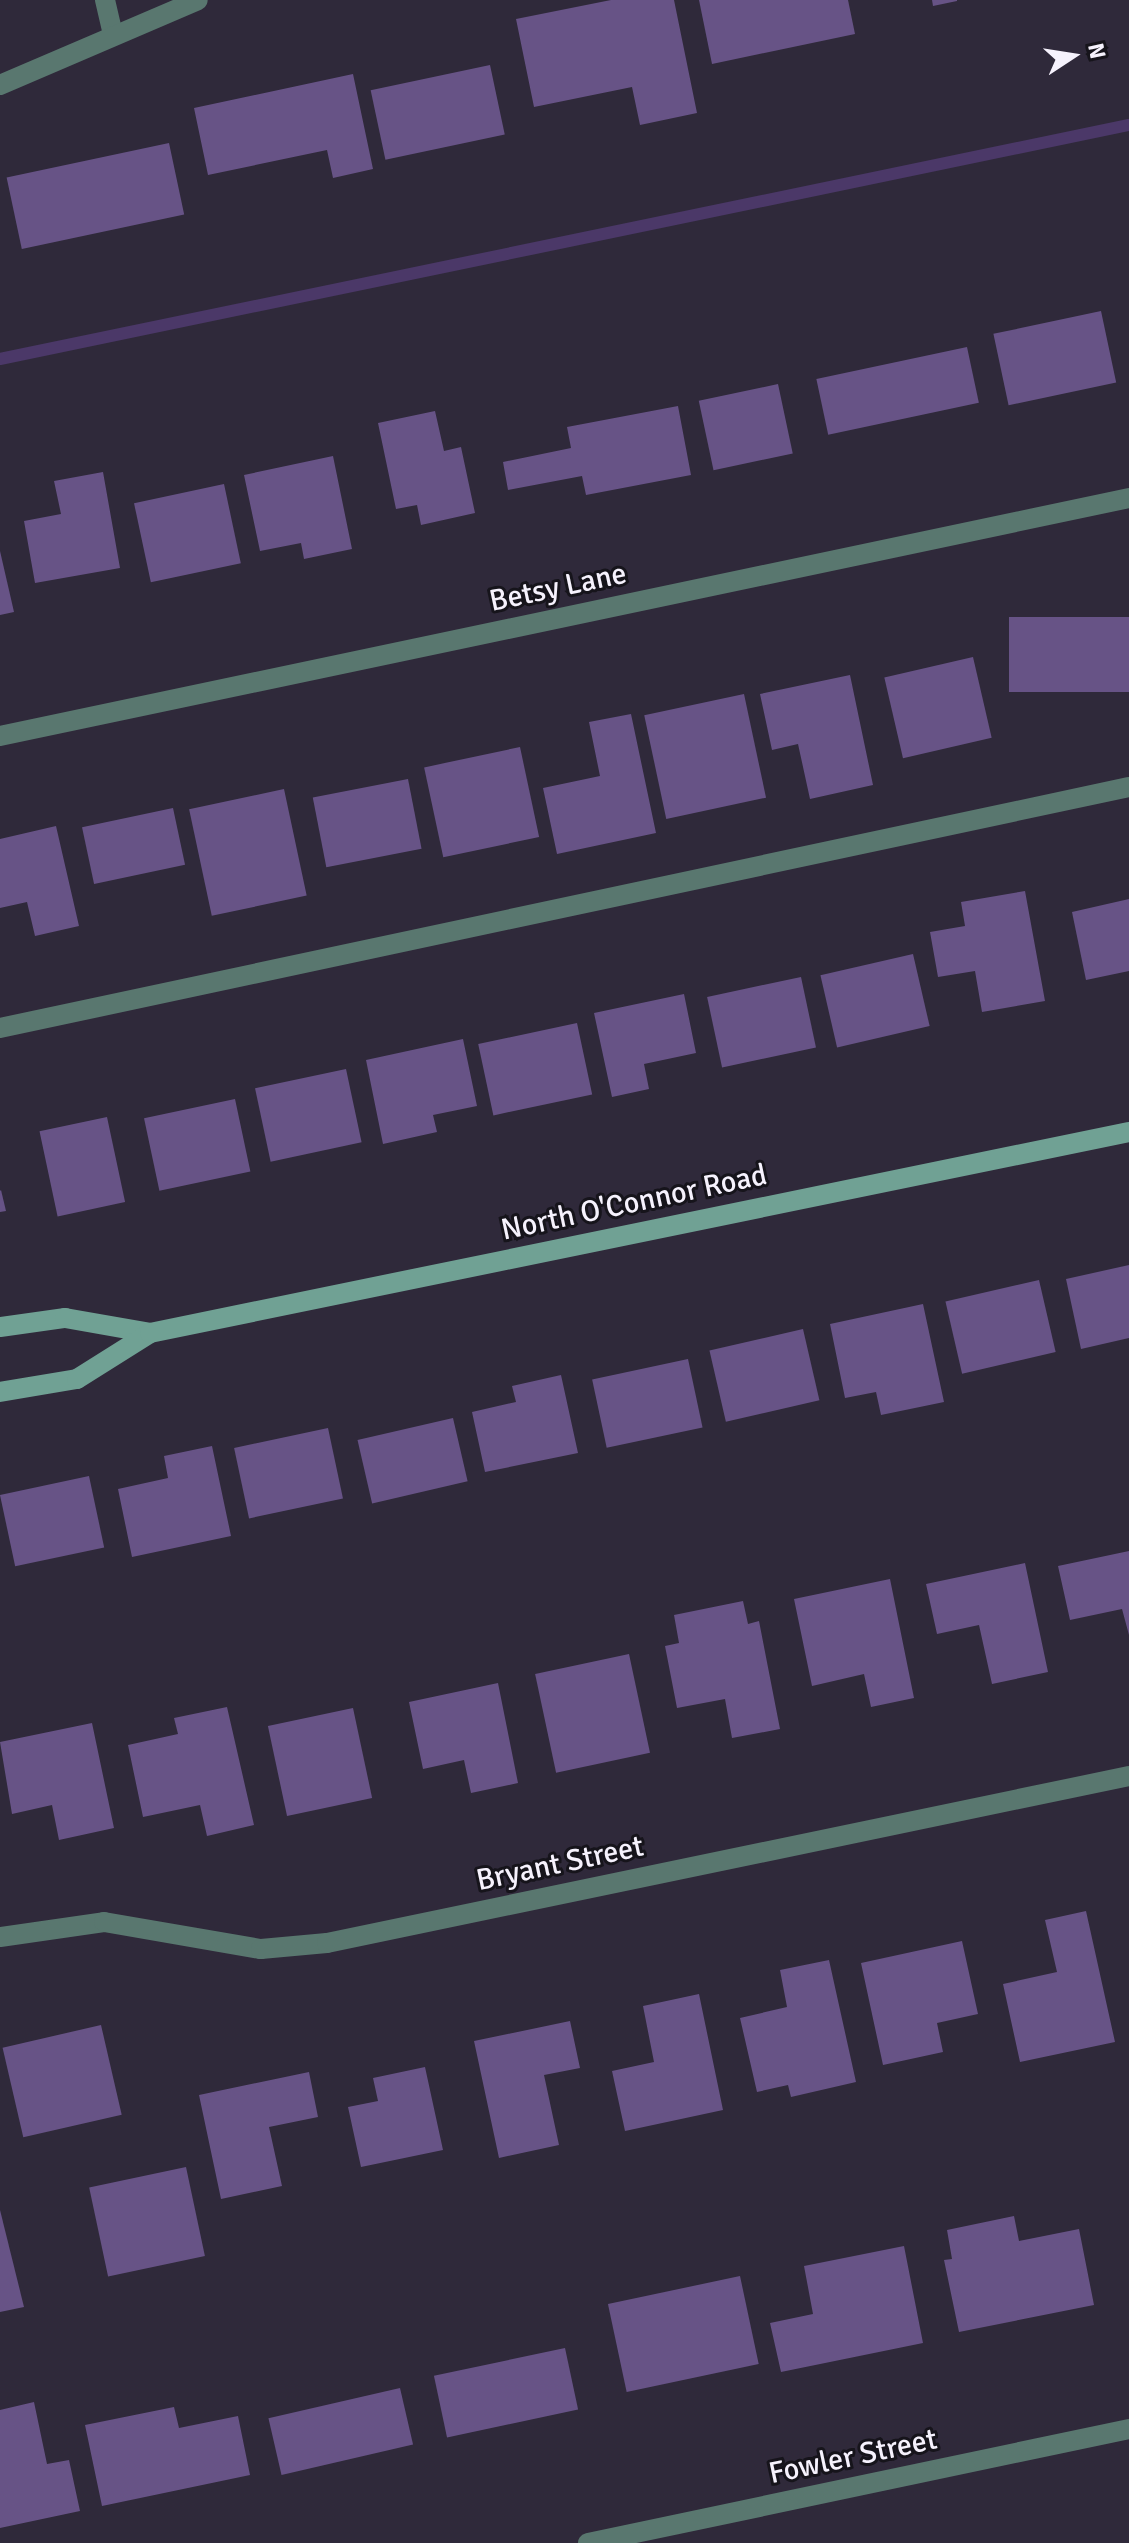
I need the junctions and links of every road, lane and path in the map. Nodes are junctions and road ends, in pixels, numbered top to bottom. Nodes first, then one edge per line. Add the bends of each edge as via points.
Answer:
1 (105, 0) edge
2 (198, 0) edge
3 (113, 35) junction
4 (0, 85) edge
5 (1129, 498) edge
6 (0, 736) edge
7 (1129, 787) edge
8 (0, 1028) edge
9 (1129, 1132) edge
10 (0, 1327) edge
11 (150, 1333) junction
12 (0, 1392) edge
13 (1129, 1776) edge
14 (0, 1937) edge
15 (1129, 2429) edge
16 (588, 2543) edge

1 - 3 street
2 - 3 street
3 - 4 street
5 - 6 street, Betsy Lane
7 - 8 street
9 - 11 main road, North O'Connor Road
10 - 11 main road, North O'Connor Road via 65,1318
11 - 12 main road, North O'Connor Road via 77,1379
13 - 14 street, Bryant Street via 327,1943 261,1949 104,1922
15 - 16 street, Fowler Street

